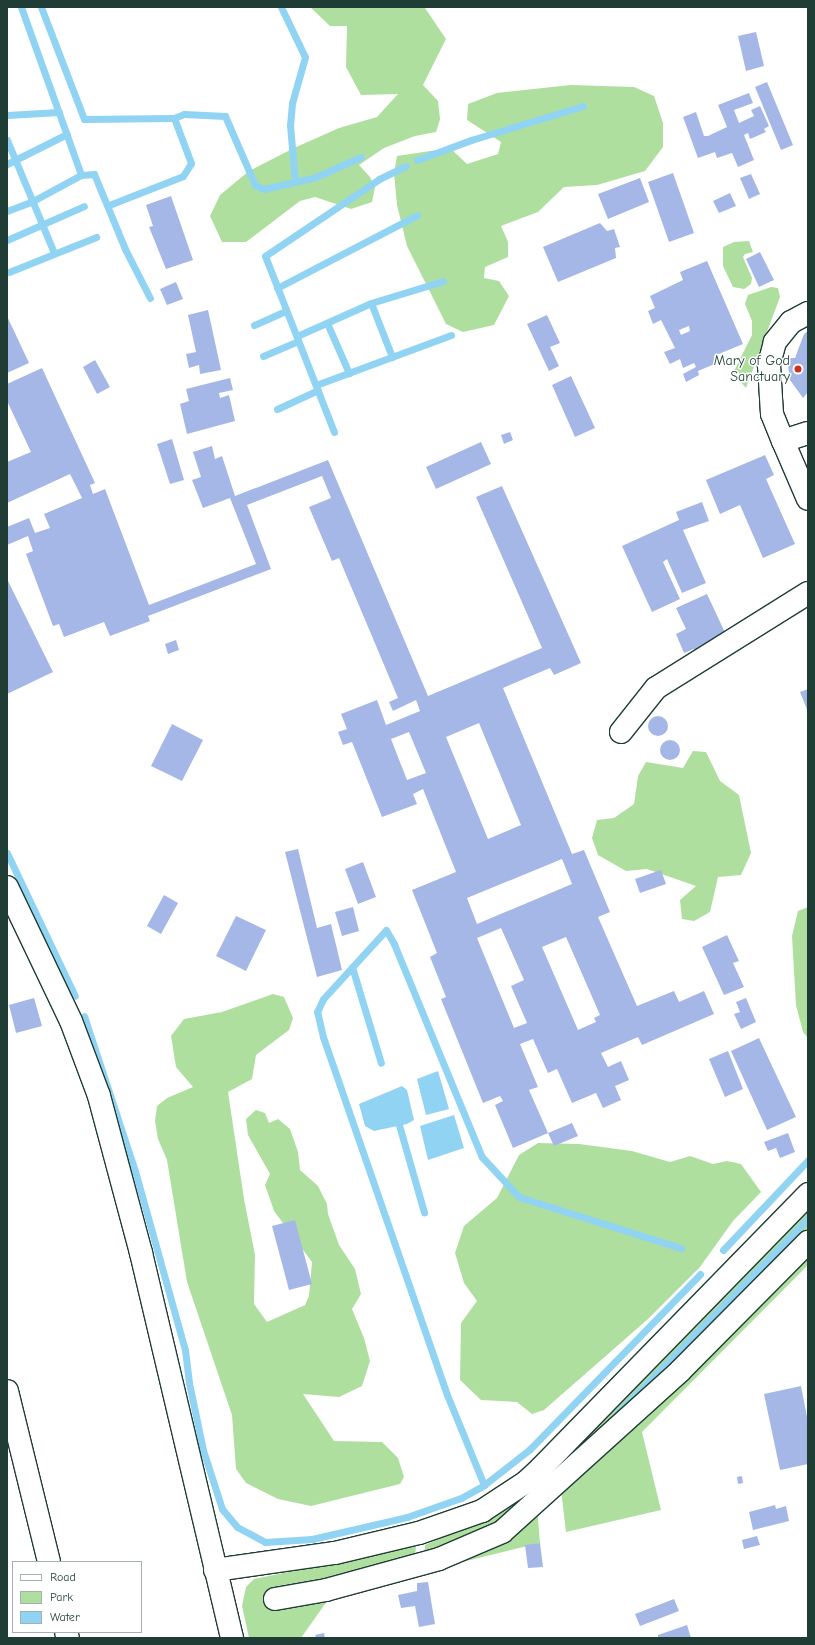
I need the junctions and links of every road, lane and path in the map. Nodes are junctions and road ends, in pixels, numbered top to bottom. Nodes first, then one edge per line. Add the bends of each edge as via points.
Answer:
1 (808, 313) edge
2 (808, 433) edge
3 (783, 441) junction
4 (808, 499) edge
5 (808, 593) edge
6 (621, 732) dead end
7 (7, 887) edge
8 (808, 1194) edge
9 (808, 1242) edge
10 (7, 1391) edge
11 (49, 1561) edge
12 (215, 1570) junction
13 (275, 1599) dead end
14 (232, 1638) edge

1 - 3 street via 791,322 775,342 769,365 772,414
2 - 3 street
3 - 4 street
5 - 6 street via 656,688
7 - 12 street via 71,1021 99,1096 141,1253
8 - 12 street via 541,1468 526,1482 482,1511 419,1533 335,1552
9 - 13 street via 680,1371 502,1532 439,1559 326,1590
10 - 11 street
12 - 14 street

